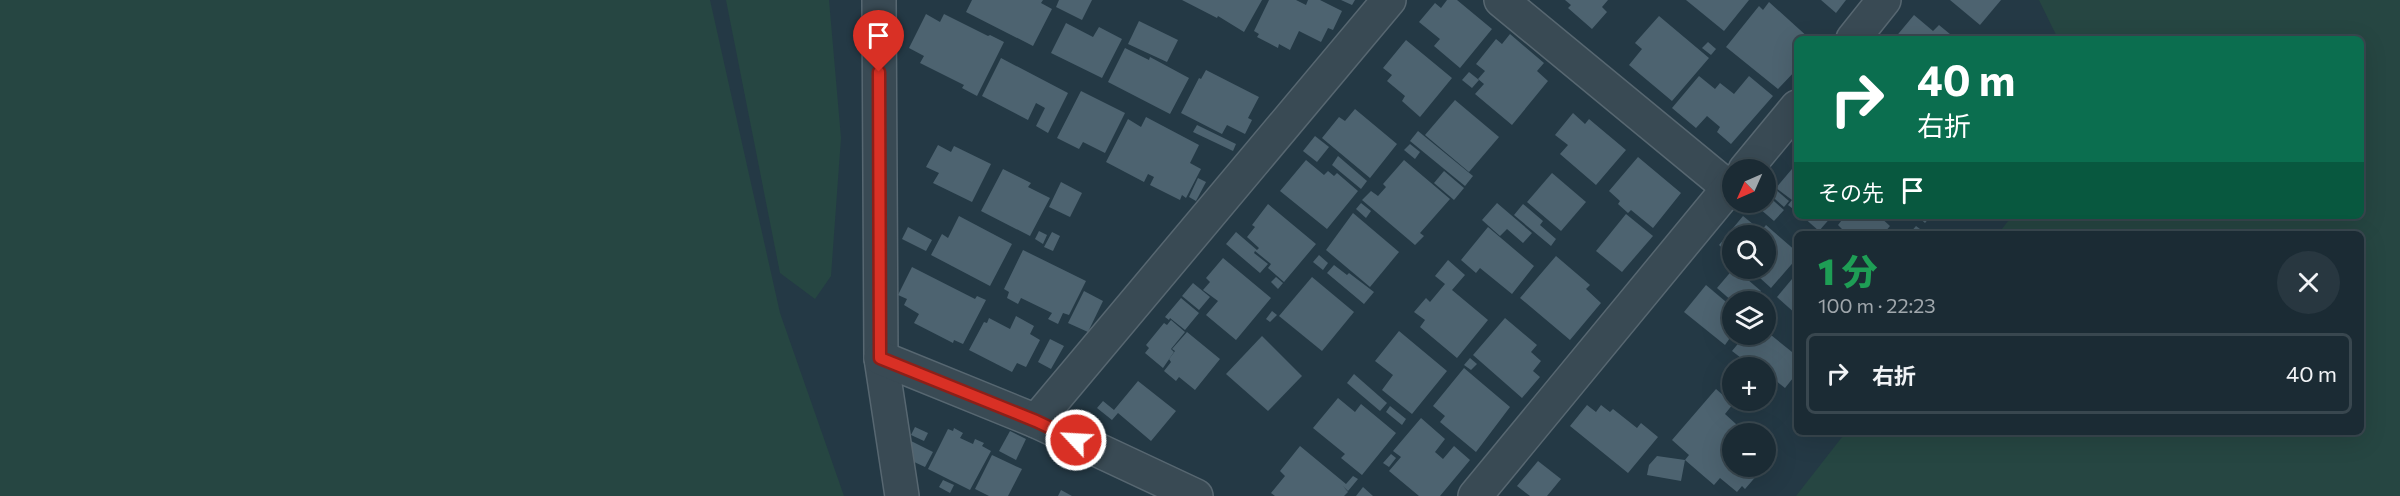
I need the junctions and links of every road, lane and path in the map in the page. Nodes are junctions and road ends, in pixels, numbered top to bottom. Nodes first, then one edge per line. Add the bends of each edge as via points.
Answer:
1 (879, 0) edge
2 (1389, 0) edge
3 (1501, 0) edge
4 (1884, 0) edge
5 (1855, 36) edge
6 (1794, 111) edge
7 (1754, 159) edge
8 (1722, 170) edge
9 (1722, 198) edge
10 (880, 358) junction
11 (1036, 421) junction
12 (902, 496) edge
13 (1196, 496) edge
14 (1475, 496) edge

1 - 10 street
2 - 11 street
3 - 8 street
4 - 5 street
6 - 7 street
9 - 14 street
10 - 11 street
10 - 12 street
11 - 13 street

